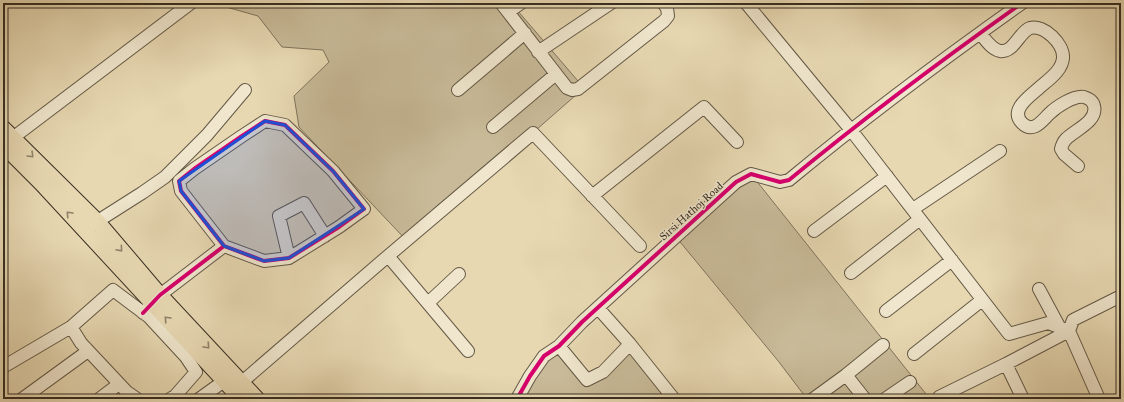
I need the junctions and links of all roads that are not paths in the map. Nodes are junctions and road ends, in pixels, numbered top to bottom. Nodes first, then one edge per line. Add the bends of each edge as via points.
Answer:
1 (191, 3) edge
2 (521, 3) edge
3 (612, 3) edge
4 (663, 3) edge
5 (746, 3) edge
6 (1022, 3) edge
7 (504, 7) edge
8 (980, 33) junction
9 (524, 34) junction
10 (538, 52) junction
11 (556, 74) junction
12 (245, 90) dead end
13 (458, 90) dead end
14 (493, 127) dead end
15 (851, 130) junction
16 (6, 139) edge
17 (737, 142) dead end
18 (1000, 151) dead end
19 (1078, 166) dead end
20 (887, 176) junction
21 (592, 196) junction
22 (912, 209) junction
23 (920, 219) junction
24 (97, 222) junction
25 (84, 230) junction
26 (814, 231) dead end
27 (325, 236) junction
28 (224, 246) junction
29 (640, 246) dead end
30 (388, 256) junction
31 (290, 258) junction
32 (952, 260) junction
33 (459, 274) dead end
34 (852, 274) dead end
35 (1039, 289) dead end
36 (1121, 296) edge
37 (982, 300) junction
38 (152, 303) junction
39 (428, 303) junction
40 (598, 308) junction
41 (886, 311) dead end
42 (71, 327) junction
43 (1064, 331) junction
44 (630, 344) junction
45 (883, 345) dead end
46 (559, 346) junction
47 (88, 351) junction
48 (468, 351) dead end
49 (914, 354) dead end
50 (1006, 364) junction
51 (3, 367) edge
52 (846, 375) junction
53 (910, 382) dead end
54 (119, 384) junction
55 (234, 388) edge
56 (939, 397) dead end
57 (22, 399) edge
58 (99, 399) edge
59 (137, 399) edge
60 (170, 399) edge
61 (199, 399) edge
62 (257, 399) edge
63 (517, 399) edge
64 (674, 399) edge
65 (813, 399) edge
66 (865, 399) edge
67 (885, 399) edge
68 (1023, 399) edge
69 (1099, 399) edge

1 - 16 street
2 - 7 street
3 - 10 street
4 - 11 street via 668,8 668,16 664,21 578,89 567,88
5 - 15 street
6 - 8 street, Sirsi Hathoj Road
7 - 9 street
8 - 15 street, Sirsi Hathoj Road
8 - 19 street via 990,45 1001,51 1014,44 1030,28 1048,32 1056,40 1062,50 1061,66 1023,102 1018,117 1029,128 1035,127 1070,100 1080,96 1087,98 1094,104 1094,116 1066,139 1061,149
9 - 10 street
9 - 13 street
10 - 11 street
11 - 14 street
12 - 24 street via 207,135 165,177
15 - 20 street
15 - 40 street, Sirsi Hathoj Road via 789,180 780,182 751,174 736,182
16 -> 24 main road
25 -> 16 main road via 41,183
17 - 21 street via 704,107
18 - 22 street
20 - 22 street
20 - 26 street
21 - 29 street
21 - 30 street via 533,132
22 - 23 street
23 - 32 street
23 - 34 street
24 - 25 street
24 -> 38 main road
25 - 38 main road
27 - 28 street via 364,209 332,171 285,125 266,122 179,181 181,191
27 - 31 street
27 - 31 street via 304,203 279,216
28 - 31 street via 264,261
28 - 38 street
30 - 39 street
30 - 55 street
32 - 37 street
32 - 41 street
33 - 39 street
35 - 43 street
36 - 43 street via 1072,320
37 - 43 street via 1009,334 1048,323
37 - 49 street
38 - 42 street via 113,290
38 - 55 main road
38 - 60 street via 149,317 186,357 196,372 176,396
39 - 48 street
40 - 44 street
40 - 46 street, Sirsi Hathoj Road
42 - 47 street
42 - 51 street
43 - 50 street
43 - 69 street
44 - 46 street via 603,372 587,380
44 - 64 street
45 - 52 street
46 - 63 street, Sirsi Hathoj Road via 544,356
47 - 54 street
47 - 57 street
50 - 56 street
50 - 68 street
52 - 65 street
52 - 66 street
53 - 67 street
54 - 58 street
54 - 59 street
55 - 61 street
55 - 62 main road

